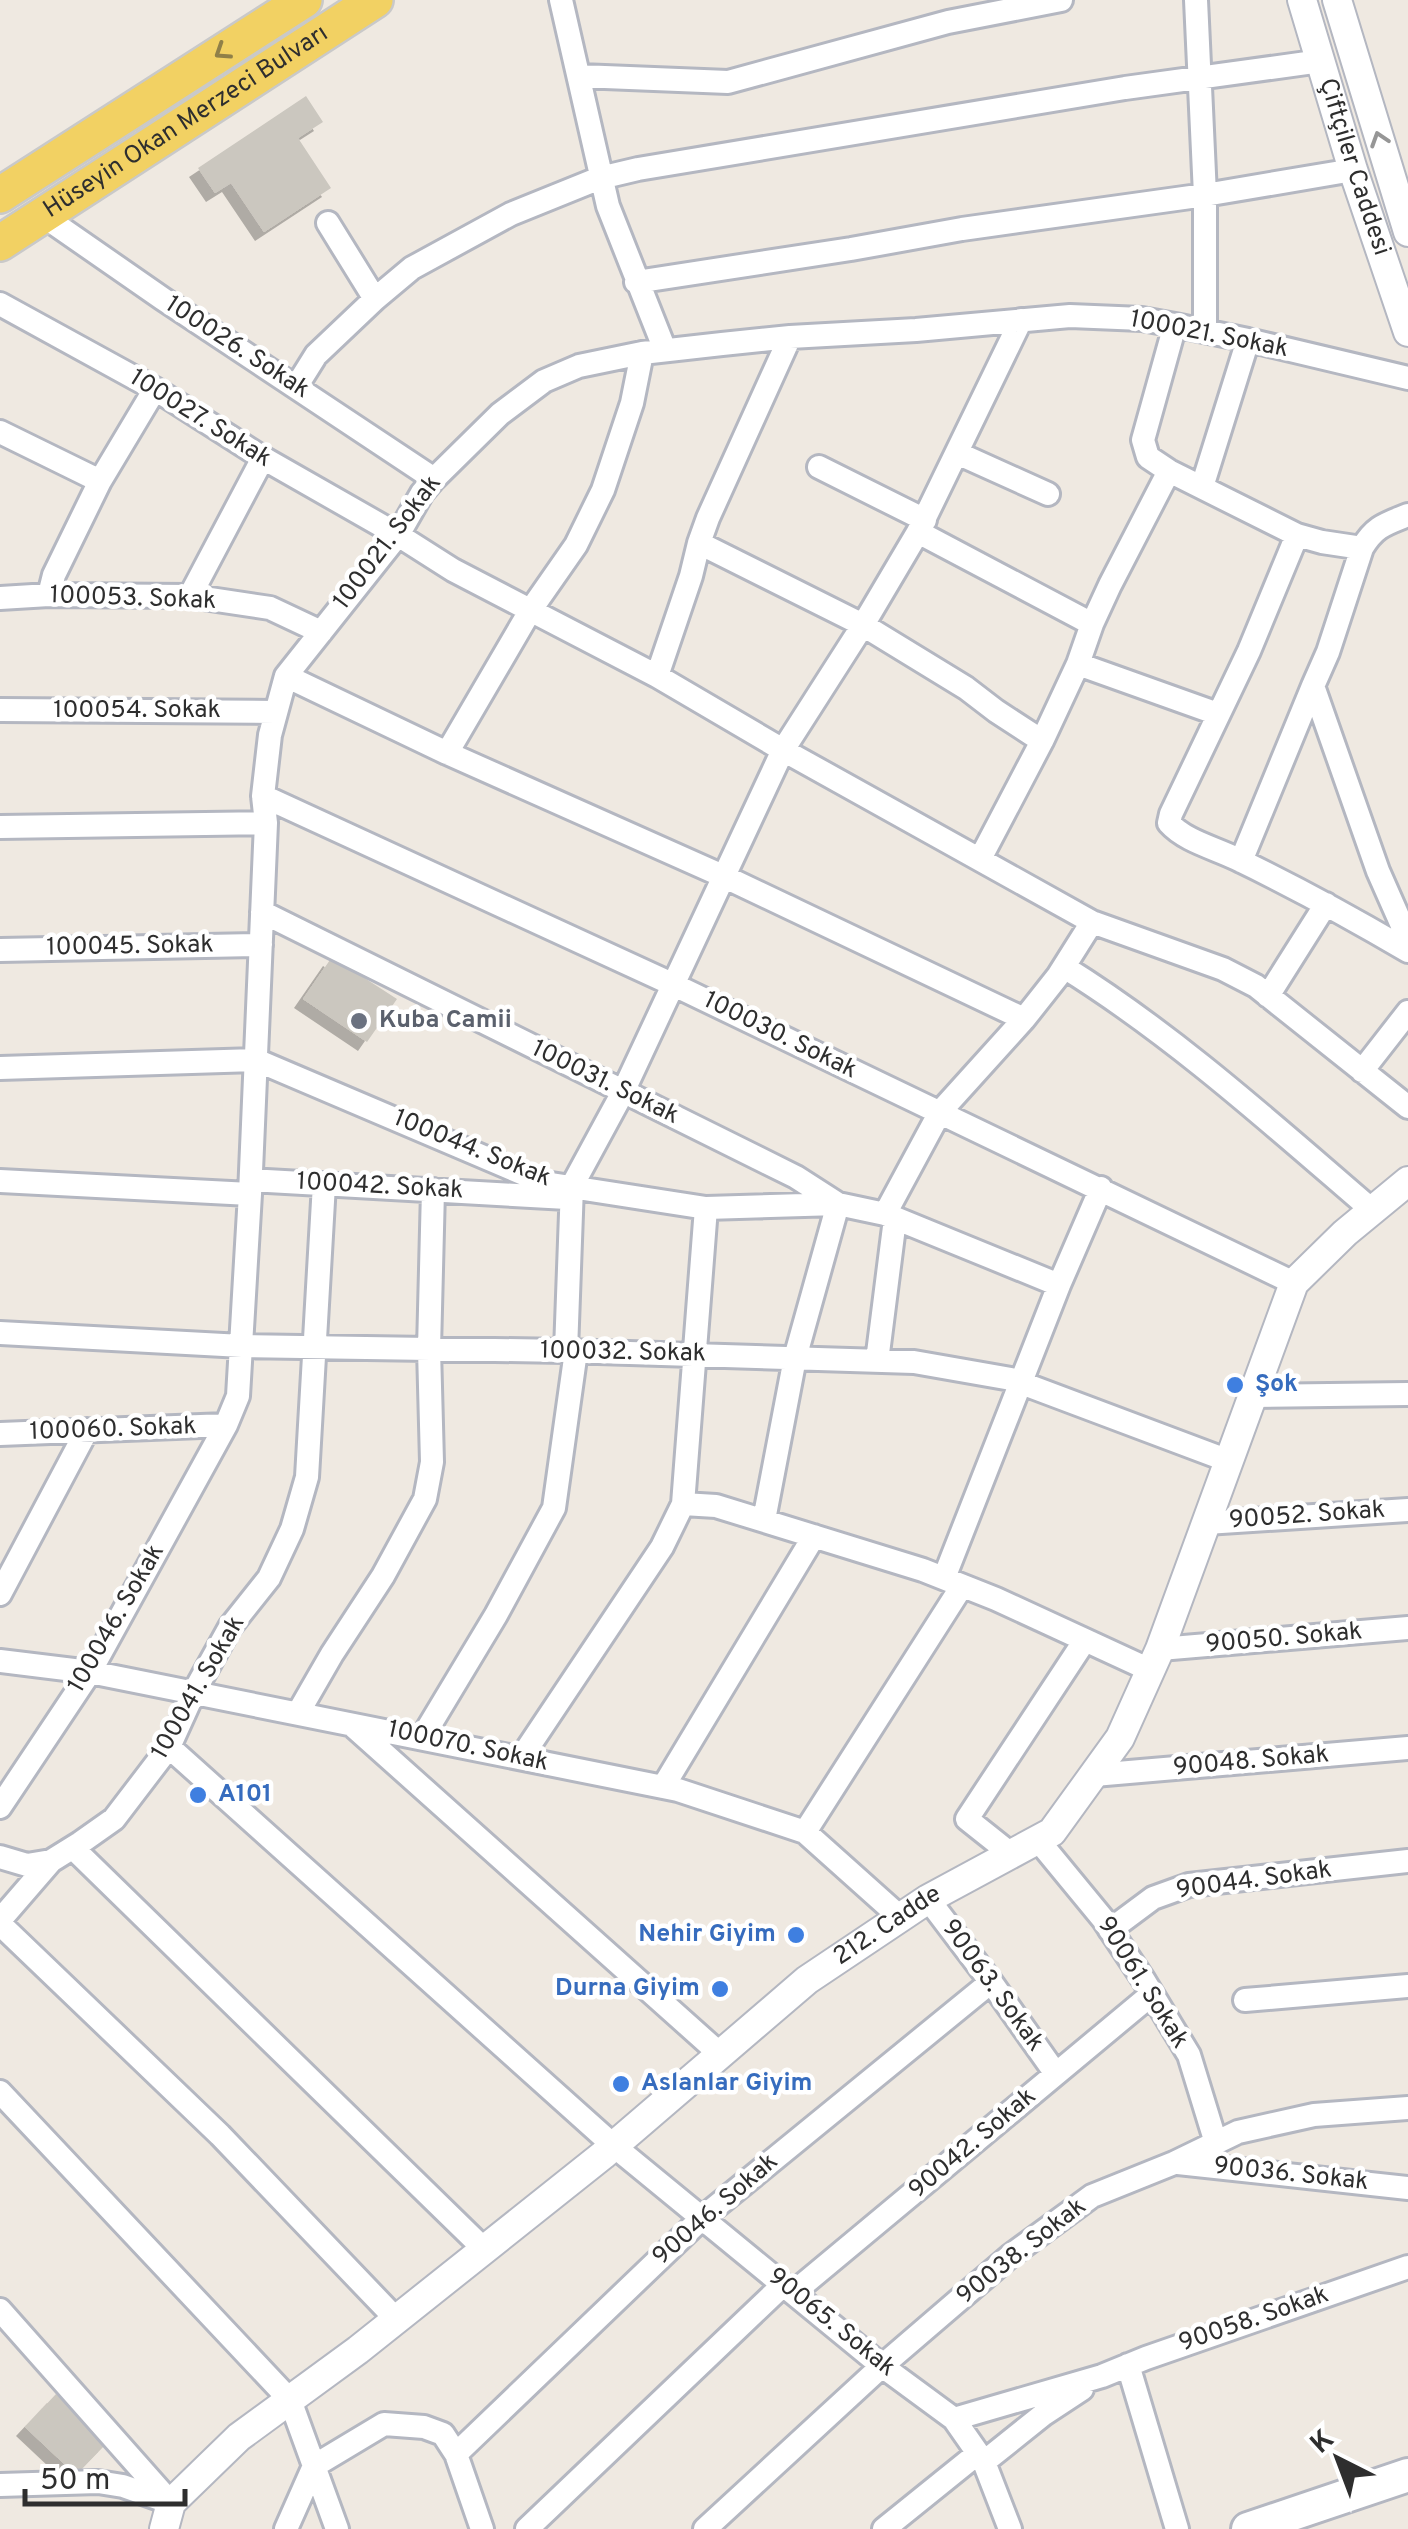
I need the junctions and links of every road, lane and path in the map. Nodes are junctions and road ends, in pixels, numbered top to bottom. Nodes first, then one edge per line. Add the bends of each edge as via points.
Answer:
1 (304, 0) edge
2 (375, 0) edge
3 (561, 0) edge
4 (1061, 0) edge
5 (1196, 0) edge
6 (1302, 0) edge
7 (1336, 0) edge
8 (1321, 60) junction
9 (580, 76) junction
10 (1201, 76) junction
11 (1353, 170) junction
12 (600, 178) junction
13 (0, 194) edge
14 (1205, 195) junction
15 (42, 215) junction
16 (328, 222) dead end
17 (1408, 232) edge
18 (0, 244) edge
19 (636, 282) junction
20 (375, 298) junction
21 (0, 304) edge
22 (1022, 320) junction
23 (1175, 325) junction
24 (1206, 331) junction
25 (1408, 332) edge
26 (790, 337) junction
27 (1248, 340) junction
28 (653, 352) junction
29 (1408, 378) edge
30 (296, 387) junction
31 (155, 388) junction
32 (0, 432) edge
33 (957, 452) junction
34 (263, 458) junction
35 (819, 466) dead end
36 (1169, 471) junction
37 (434, 479) junction
38 (100, 482) junction
39 (1202, 487) junction
40 (1048, 494) dead end
41 (1408, 515) edge
42 (922, 526) junction
43 (1296, 535) junction
44 (398, 536) junction
45 (698, 544) junction
46 (1362, 548) junction
47 (49, 595) junction
48 (190, 596) junction
49 (0, 598) edge
50 (530, 611) junction
51 (1092, 624) junction
52 (863, 625) junction
53 (320, 632) junction
54 (1078, 664) junction
55 (286, 676) junction
56 (657, 676) junction
57 (1313, 686) junction
58 (0, 710) edge
59 (275, 712) junction
60 (1218, 714) junction
61 (1042, 741) junction
62 (783, 750) junction
63 (447, 754) junction
64 (263, 796) junction
65 (266, 824) junction
66 (0, 827) edge
67 (980, 859) junction
68 (1241, 861) junction
69 (722, 876) junction
70 (1326, 904) junction
71 (262, 912) junction
72 (1092, 922) junction
73 (1408, 939) edge
74 (261, 945) junction
75 (0, 950) edge
76 (1408, 951) edge
77 (1064, 967) junction
78 (672, 984) junction
79 (1268, 996) junction
80 (1408, 1012) edge
81 (1024, 1019) junction
82 (256, 1060) junction
83 (0, 1068) edge
84 (1362, 1071) junction
85 (623, 1092) junction
86 (1408, 1107) edge
87 (940, 1112) junction
88 (1408, 1180) edge
89 (0, 1181) edge
90 (324, 1184) junction
91 (250, 1187) junction
92 (1101, 1188) junction
93 (433, 1190) junction
94 (571, 1192) junction
95 (838, 1204) junction
96 (706, 1208) junction
97 (1372, 1210) junction
98 (890, 1216) junction
99 (1294, 1282) junction
100 (1058, 1285) junction
101 (0, 1333) edge
102 (242, 1346) junction
103 (315, 1347) junction
104 (429, 1349) junction
105 (571, 1351) junction
106 (694, 1354) junction
107 (795, 1358) junction
108 (876, 1361) junction
109 (1020, 1382) junction
110 (1408, 1394) edge
111 (1252, 1396) junction
112 (226, 1425) junction
113 (87, 1430) junction
114 (0, 1434) edge
115 (1229, 1462) junction
116 (683, 1504) junction
117 (1408, 1510) edge
118 (764, 1520) junction
119 (1206, 1523) junction
120 (814, 1536) junction
121 (953, 1582) junction
122 (0, 1594) edge
123 (1408, 1628) edge
124 (1085, 1640) junction
125 (1155, 1660) junction
126 (0, 1661) edge
127 (90, 1672) junction
128 (194, 1692) junction
129 (298, 1713) junction
130 (350, 1723) junction
131 (422, 1738) junction
132 (169, 1747) junction
133 (1408, 1748) edge
134 (521, 1758) junction
135 (1094, 1775) junction
136 (664, 1787) junction
137 (0, 1808) edge
138 (805, 1832) junction
139 (1038, 1840) junction
140 (73, 1848) junction
141 (1011, 1854) junction
142 (0, 1857) edge
143 (51, 1860) junction
144 (1408, 1861) edge
145 (928, 1899) junction
146 (900, 1917) junction
147 (0, 1922) edge
148 (1110, 1930) junction
149 (991, 1982) junction
150 (1408, 1986) edge
151 (1152, 1994) junction
152 (1245, 2000) dead end
153 (720, 2054) junction
154 (1056, 2074) junction
155 (0, 2092) edge
156 (1408, 2108) edge
157 (1216, 2143) junction
158 (614, 2146) junction
159 (1174, 2163) junction
160 (1408, 2188) edge
161 (702, 2218) junction
162 (485, 2250) junction
163 (1408, 2267) edge
164 (788, 2289) junction
165 (0, 2310) edge
166 (397, 2320) junction
167 (1128, 2365) junction
168 (882, 2366) junction
169 (1102, 2376) junction
170 (290, 2400) junction
171 (954, 2419) junction
172 (456, 2454) junction
173 (981, 2458) junction
174 (314, 2466) junction
175 (1408, 2475) edge
176 (0, 2485) edge
177 (167, 2516) edge
178 (286, 2529) edge
179 (337, 2529) edge
180 (482, 2529) edge
181 (527, 2529) edge
182 (705, 2529) edge
183 (884, 2529) edge
184 (1010, 2529) edge
185 (1176, 2529) edge
186 (1248, 2529) edge

1 -> 13 main road, Hüseyin Okan Merzeci Bulvarı
2 - 15 main road, Hüseyin Okan Merzeci Bulvarı
3 - 9 street
4 - 9 street via 948,22 728,82
5 - 10 street
6 - 8 street, Çiftçiler Caddesi
17 -> 7 street, Çiftçiler Caddesi
8 - 10 street
8 - 11 street, Çiftçiler Caddesi
9 - 12 street
10 - 12 street
10 - 14 street
11 - 14 street
11 - 25 street, Çiftçiler Caddesi
12 - 19 street
12 - 20 street via 512,214 412,268
14 - 19 street
14 - 24 street
15 - 18 main road, Hüseyin Okan Merzeci Bulvarı
15 - 30 street, 100026. Sokak
16 - 20 street
19 - 28 street
20 - 30 street via 316,355
21 - 31 street, 100027. Sokak
22 - 23 street, 100021. Sokak via 1070,316
22 - 26 street, 100021. Sokak
22 - 33 street
23 - 24 street, 100021. Sokak
23 - 36 street via 1143,440 1148,457
24 - 27 street, 100021. Sokak
26 - 28 street, 100021. Sokak
26 - 45 street
27 - 29 street, 100021. Sokak
27 - 39 street
28 - 37 street, 100021. Sokak via 580,366 544,381
28 - 50 street via 603,490
30 - 37 street, 100026. Sokak
31 - 34 street, 100027. Sokak
31 - 38 street
32 - 38 street
33 - 40 street
33 - 42 street
34 - 44 street, 100027. Sokak
34 - 48 street
35 - 42 street
36 - 39 street
36 - 51 street
37 - 44 street, 100021. Sokak
38 - 47 street
39 - 43 street
41 - 46 street via 1379,526
42 - 51 street
42 - 52 street
43 - 46 street
43 - 60 street
44 - 50 street, 100027. Sokak
44 - 53 street, 100021. Sokak
45 - 52 street
45 - 56 street
46 - 57 street
47 - 48 street, 100053. Sokak
47 - 49 street, 100053. Sokak
48 - 53 street, 100053. Sokak via 270,608
50 - 56 street, 100027. Sokak
50 - 63 street
51 - 54 street
52 - 61 street
52 - 62 street
53 - 55 street, 100021. Sokak
54 - 60 street
54 - 61 street
55 - 59 street, 100021. Sokak
55 - 63 street
56 - 62 street, 100027. Sokak
57 - 68 street
57 - 73 street
58 - 59 street, 100054. Sokak
59 - 64 street, 100021. Sokak
60 - 68 street via 1169,823
61 - 67 street
62 - 67 street, 100027. Sokak
62 - 69 street
63 - 69 street
64 - 65 street, 100021. Sokak
64 - 78 street, 100030. Sokak
65 - 66 street
65 - 71 street, 100021. Sokak
67 - 72 street, 100027. Sokak
68 - 70 street
69 - 78 street
69 - 81 street
70 - 76 street
70 - 79 street
71 - 74 street, 100021. Sokak
71 - 85 street, 100031. Sokak
72 - 77 street
72 - 79 street, 100027. Sokak via 1223,969
74 - 75 street, 100045. Sokak
74 - 82 street, 100021. Sokak
77 - 81 street
77 - 97 street via 1198,1062
78 - 85 street
78 - 87 street, 100030. Sokak
79 - 84 street, 100027. Sokak
80 - 84 street
81 - 87 street
82 - 83 street, 100044. Sokak
82 - 91 street, 100021. Sokak
82 - 94 street, 100044. Sokak
84 - 86 street, 100027. Sokak
85 - 94 street
85 - 95 street, 100031. Sokak
87 - 92 street, 100030. Sokak
87 - 98 street
88 - 97 street, 212. Cadde
89 - 91 street, 100042. Sokak
90 - 91 street, 100042. Sokak
90 - 93 street, 100042. Sokak
90 - 103 street, 100041. Sokak
91 - 102 street, 100021. Sokak
92 - 99 street, 100030. Sokak
92 - 100 street
93 - 94 street, 100042. Sokak
93 - 104 street
94 - 96 street, 100044. Sokak
94 - 105 street
95 - 96 street, 100044. Sokak
95 - 98 street, 100044. Sokak
95 - 107 street
96 - 106 street
97 - 99 street, 212. Cadde
98 - 100 street, 100044. Sokak
98 - 108 street
99 - 111 street, 212. Cadde
100 - 109 street
101 - 102 street, 100032. Sokak
102 - 103 street, 100032. Sokak
102 - 112 street, 100021. Sokak via 238,1396
103 - 104 street, 100032. Sokak
103 - 128 street, 100041. Sokak via 307,1477 292,1529
104 - 105 street, 100032. Sokak
104 - 129 street via 432,1462 426,1500
105 - 106 street, 100032. Sokak
105 - 131 street via 554,1508
106 - 107 street, 100032. Sokak
106 - 116 street
107 - 108 street, 100032. Sokak
107 - 118 street
108 - 109 street, 100032. Sokak
109 - 115 street, 100032. Sokak
109 - 121 street
110 - 111 street
111 - 115 street, 212. Cadde
112 - 113 street, 100060. Sokak
112 - 127 street, 100046. Sokak
113 - 114 street, 100060. Sokak
113 - 122 street
115 - 119 street, 212. Cadde
116 - 118 street
116 - 134 street via 662,1547
117 - 119 street, 90052. Sokak
118 - 120 street
119 - 125 street, 212. Cadde
120 - 121 street
120 - 136 street
121 - 124 street
121 - 138 street
123 - 125 street, 90050. Sokak
124 - 125 street
124 - 141 street via 967,1819
125 - 135 street, 212. Cadde via 1120,1738
126 - 127 street, 100070. Sokak
127 - 128 street, 100070. Sokak
127 - 137 street, 100046. Sokak
128 - 129 street, 100070. Sokak
128 - 132 street, 100041. Sokak
129 - 130 street, 100070. Sokak
130 - 131 street, 100070. Sokak
130 - 153 street
131 - 134 street, 100070. Sokak
132 - 140 street, 100041. Sokak via 114,1819
132 - 158 street, 90065. Sokak
133 - 135 street, 90048. Sokak
134 - 136 street, 100070. Sokak
135 - 139 street, 212. Cadde via 1052,1832
136 - 138 street, 100070. Sokak
138 - 146 street, 100070. Sokak
139 - 141 street, 212. Cadde
139 - 148 street, 90061. Sokak
140 - 143 street, 100041. Sokak
140 - 162 street
141 - 145 street, 212. Cadde
142 - 143 street via 27,1864
143 - 147 street, 100041. Sokak
144 - 148 street, 90044. Sokak via 1188,1885 1154,1898
145 - 146 street, 212. Cadde
145 - 149 street, 90063. Sokak
146 - 153 street, 212. Cadde via 807,1980
147 - 166 street via 220,2135
148 - 151 street, 90061. Sokak
149 - 154 street, 90063. Sokak
149 - 161 street, 90046. Sokak
150 - 152 street
151 - 154 street, 90042. Sokak
151 - 157 street, 90061. Sokak via 1189,2055
153 - 158 street, 212. Cadde
154 - 164 street, 90042. Sokak
155 - 170 street
156 - 157 street, 90038. Sokak via 1314,2116
157 - 159 street, 90038. Sokak
158 - 161 street, 90065. Sokak
158 - 162 street, 212. Cadde
159 - 160 street, 90036. Sokak
159 - 168 street, 90038. Sokak via 1092,2196
161 - 164 street, 90065. Sokak
161 - 172 street, 90046. Sokak
162 - 166 street, 212. Cadde
163 - 167 street, 90058. Sokak
164 - 168 street, 90065. Sokak
164 - 181 street, 90042. Sokak
165 - 177 street
166 - 170 street, 212. Cadde
167 - 169 street, 90058. Sokak
167 - 185 street
168 - 171 street, 90065. Sokak
168 - 182 street, 90038. Sokak
169 - 171 street, 90058. Sokak
169 - 173 street, 90058. Sokak
170 - 174 street
170 - 177 street, 212. Cadde via 240,2437
171 - 173 street, 90065. Sokak
172 - 174 street via 443,2434 384,2424
172 - 180 street
173 - 183 street, 90058. Sokak
173 - 184 street, 90065. Sokak
174 - 178 street
174 - 179 street
175 - 186 main road
176 - 177 street via 123,2486

